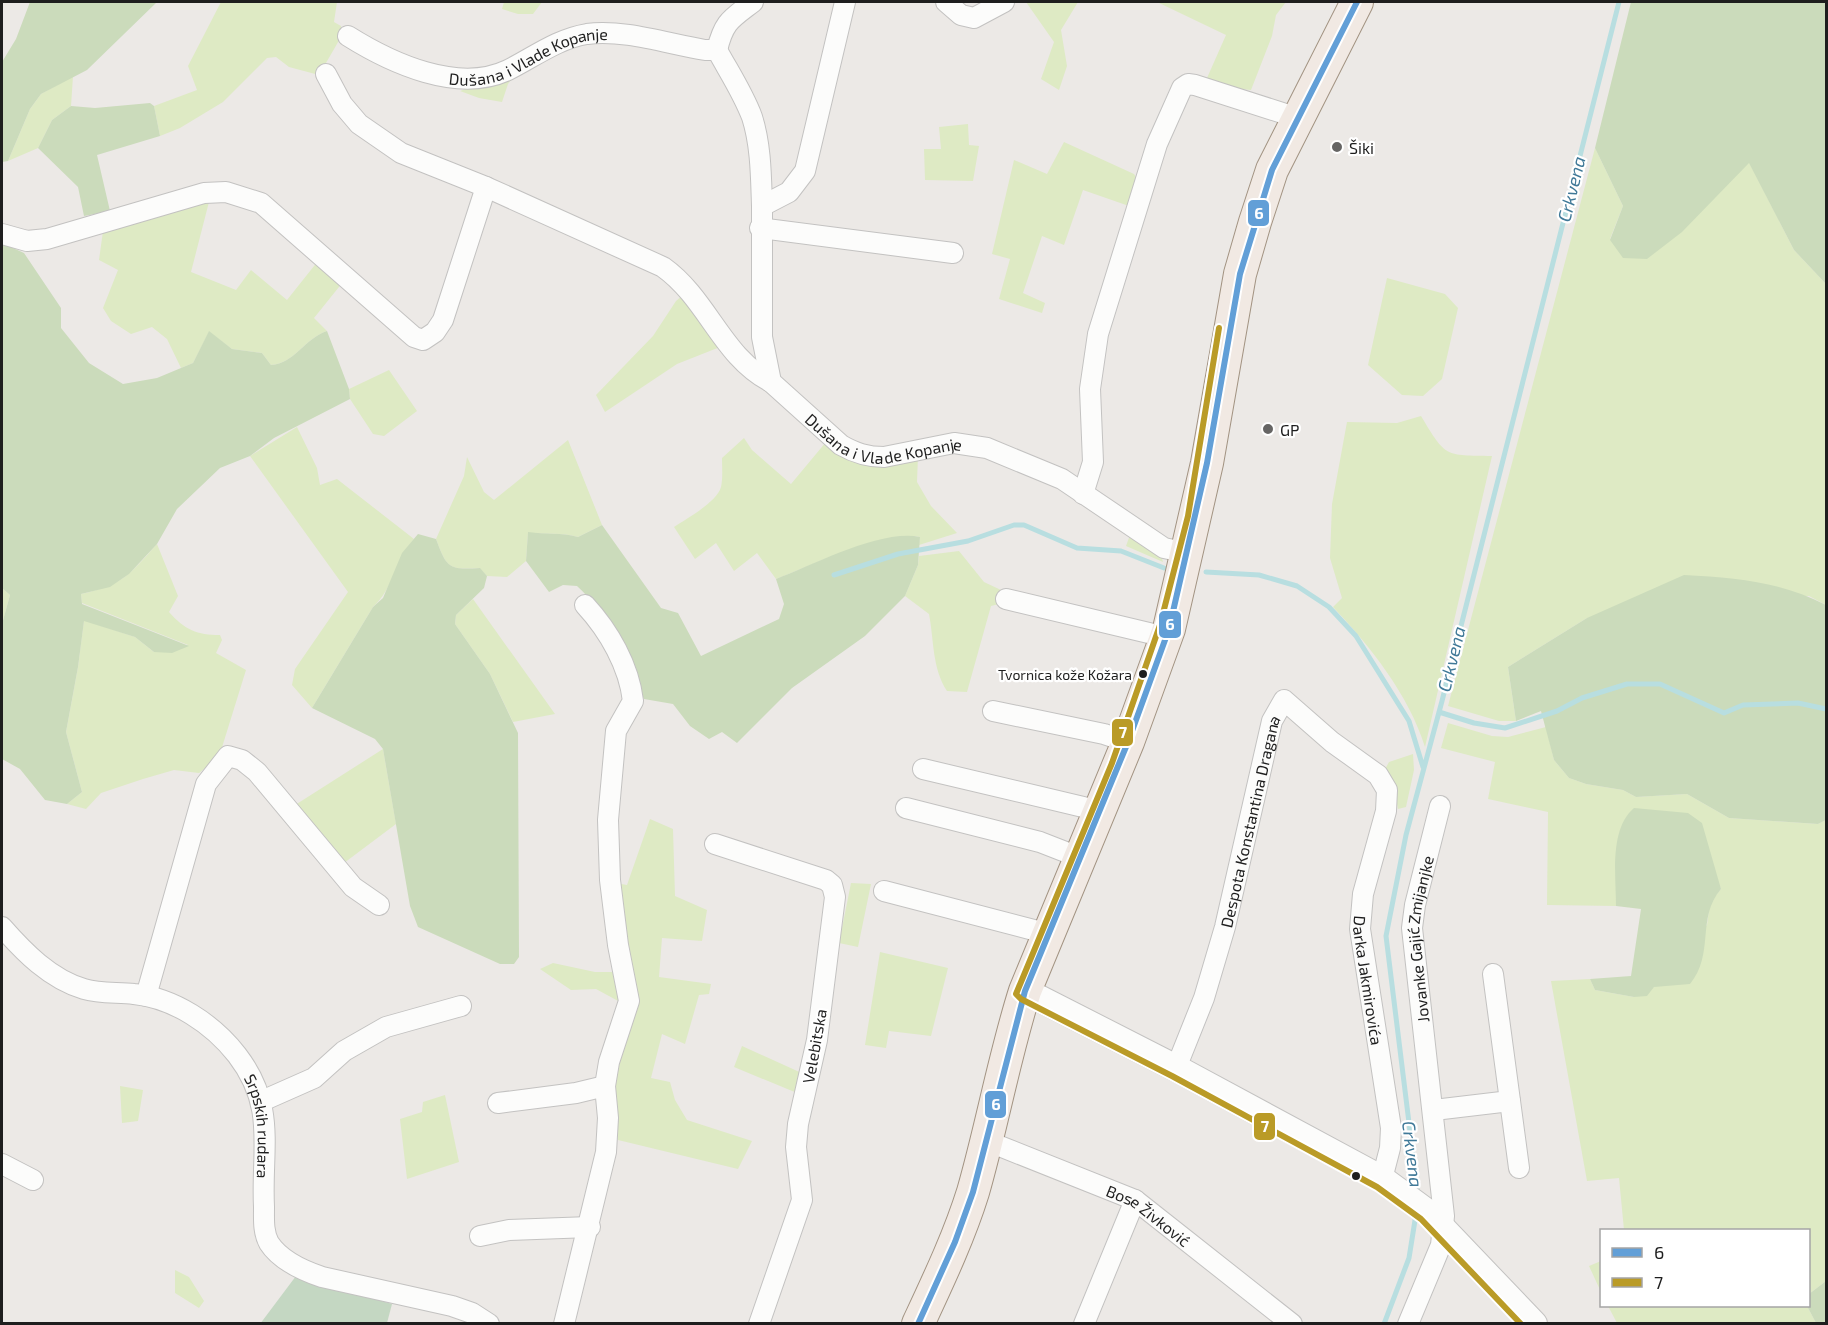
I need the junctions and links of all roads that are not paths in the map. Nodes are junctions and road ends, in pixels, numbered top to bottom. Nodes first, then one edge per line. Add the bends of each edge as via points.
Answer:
1 (753, 2) edge
2 (845, 2) edge
3 (946, 2) edge
4 (1004, 2) edge
5 (1357, 2) edge
6 (348, 36) dead end
7 (717, 50) junction
8 (326, 74) dead end
9 (1298, 118) junction
10 (486, 187) junction
11 (762, 206) junction
12 (760, 228) junction
13 (2, 234) edge
14 (953, 253) dead end
15 (771, 382) junction
16 (1083, 494) junction
17 (1188, 554) junction
18 (1006, 599) dead end
19 (585, 605) dead end
20 (1165, 639) junction
21 (993, 711) dead end
22 (1128, 741) junction
23 (924, 769) dead end
24 (1385, 784) joint
25 (1440, 806) dead end
26 (906, 808) dead end
27 (1101, 812) junction
28 (715, 844) dead end
29 (1081, 858) junction
30 (884, 891) dead end
31 (379, 905) dead end
32 (2, 927) edge
33 (1049, 934) junction
34 (1493, 974) dead end
35 (1025, 991) junction
36 (146, 996) junction
37 (461, 1006) dead end
38 (1176, 1068) junction
39 (605, 1086) junction
40 (262, 1101) junction
41 (1510, 1101) junction
42 (498, 1102) dead end
43 (1434, 1110) junction
44 (985, 1143) junction
45 (2, 1164) edge
46 (1519, 1168) dead end
47 (1382, 1179) junction
48 (33, 1180) dead end
49 (1135, 1200) junction
50 (1426, 1213) junction
51 (590, 1227) junction
52 (480, 1236) dead end
53 (489, 1323) edge
54 (564, 1323) edge
55 (759, 1323) edge
56 (918, 1323) edge
57 (1084, 1323) edge
58 (1292, 1323) edge
59 (1408, 1323) edge
60 (1534, 1323) edge

1 - 7 street via 722,29
2 - 11 street via 805,171 789,192
3 - 4 street via 962,15 974,18
5 - 9 main road
6 - 7 street, Dušana i Vlade Kopanje via 402,63 465,80 507,71 556,44 589,34
7 - 11 street via 754,125
8 - 10 street, Dušana i Vlade Kopanje via 342,104 378,139 401,153
9 - 16 street via 1195,85 1182,88 1157,144 1098,334 1090,388 1093,462
9 - 17 main road via 1272,170 1240,274
10 - 13 street via 443,320 423,340 414,338 276,215 246,196 204,193 47,239 27,241
10 - 15 street, Dušana i Vlade Kopanje via 663,267 695,297 741,363
11 - 12 street
12 - 14 street
12 - 15 street via 762,337
15 - 16 street, Dušana i Vlade Kopanje via 852,452 884,457 935,445 975,445 1028,463
16 - 17 street, Dušana i Vlade Kopanje via 1164,548
17 - 20 main road
18 - 20 street
19 - 39 street via 608,632 633,701 616,731 608,820 610,880 629,1001
20 - 22 main road
21 - 22 street
22 - 27 main road
23 - 27 street
24 - 38 street, Despota Konstantina Dragana via 1284,700 1277,709 1225,927 1204,998
24 - 47 street, Darka Jakmirovića via 1386,812 1363,894 1360,929 1391,1128
25 - 43 street, Jovanke Gajić Zmijanjke via 1412,916
26 - 29 street via 1040,842
27 - 29 main road
28 - 55 street, Velebitska via 826,880 835,897 818,1040 798,1124 796,1147 802,1200
29 - 33 main road
30 - 33 street
31 - 36 street via 353,887 257,772 242,760 228,756 206,784
32 - 36 street, Srpskih rudara via 48,971 73,985 86,990
33 - 35 main road
34 - 41 street
35 - 38 street
35 - 44 main road
36 - 40 street, Srpskih rudara via 201,1019 217,1032 238,1056
37 - 40 street via 386,1027 344,1051 314,1078
38 - 47 street
39 - 42 street
39 - 51 street via 606,1152
40 - 53 street, Srpskih rudara via 265,1232 276,1251 303,1270 322,1277 452,1306
41 - 43 street
41 - 46 street
43 - 50 street, Jovanke Gajić Zmijanjke via 1444,1203
44 - 49 street, Bose Živković
44 - 56 main road via 956,1237
45 - 48 street
47 - 50 street
49 - 57 street
49 - 58 street, Bose Živković
50 - 59 street, Jovanke Gajić Zmijanjke via 1441,1245
50 - 60 street
51 - 52 street via 509,1230
51 - 54 street

